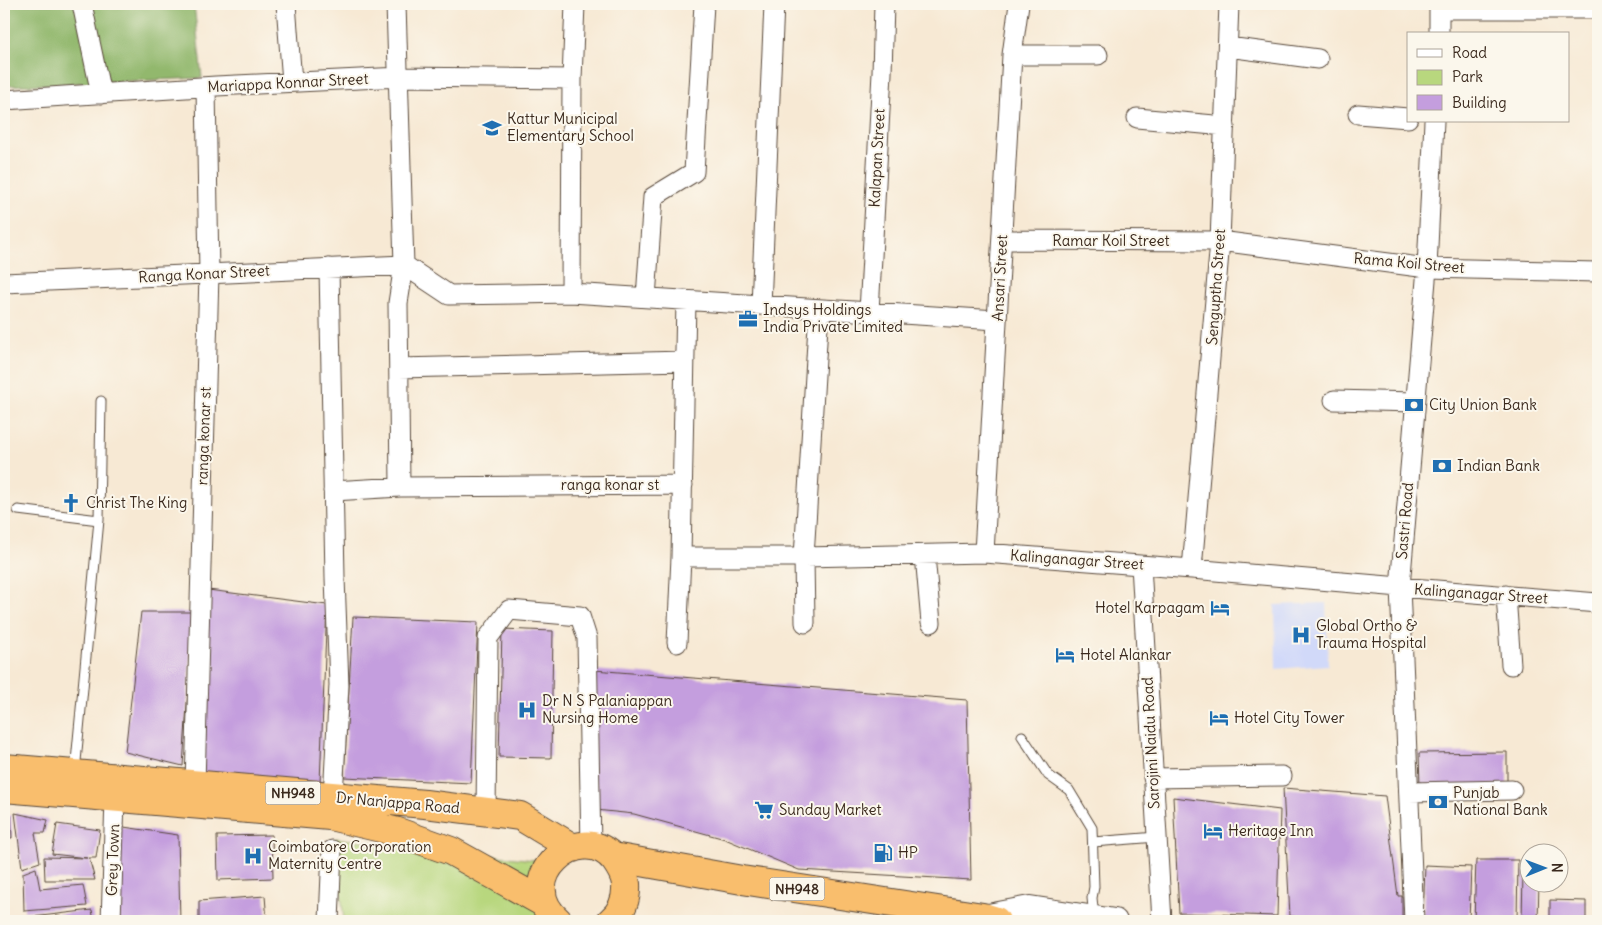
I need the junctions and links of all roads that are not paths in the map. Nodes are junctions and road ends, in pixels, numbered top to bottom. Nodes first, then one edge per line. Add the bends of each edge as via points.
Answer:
1 (82, 4) edge
2 (286, 4) edge
3 (396, 4) edge
4 (575, 4) edge
5 (704, 4) edge
6 (774, 4) edge
7 (884, 4) edge
8 (1019, 4) edge
9 (1229, 4) edge
10 (1439, 6) edge
11 (1593, 9) dead end
12 (1439, 32) edge
13 (1228, 48) junction
14 (1012, 55) junction
15 (1098, 55) dead end
16 (1318, 60) dead end
17 (400, 77) junction
18 (572, 79) junction
19 (292, 82) junction
20 (206, 87) junction
21 (101, 94) junction
22 (4, 100) edge
23 (1358, 114) dead end
24 (1137, 118) dead end
25 (1407, 118) edge
26 (1434, 122) edge
27 (1225, 126) junction
28 (1002, 240) junction
29 (1220, 241) junction
30 (404, 264) junction
31 (329, 268) junction
32 (1426, 268) junction
33 (1598, 272) edge
34 (209, 274) junction
35 (4, 283) edge
36 (571, 293) junction
37 (646, 298) junction
38 (686, 300) junction
39 (761, 305) junction
40 (819, 309) junction
41 (869, 312) junction
42 (997, 320) junction
43 (685, 362) junction
44 (399, 368) junction
45 (1334, 400) dead end
46 (101, 401) dead end
47 (1415, 402) junction
48 (683, 485) junction
49 (400, 487) junction
50 (333, 491) junction
51 (18, 510) dead end
52 (99, 520) junction
53 (984, 553) junction
54 (925, 555) junction
55 (682, 557) junction
56 (804, 557) junction
57 (1141, 565) junction
58 (1192, 569) junction
59 (1400, 587) junction
60 (1506, 595) junction
61 (1598, 603) edge
62 (805, 622) dead end
63 (931, 624) dead end
64 (677, 643) dead end
65 (1511, 665) dead end
66 (1022, 736) dead end
67 (4, 768) edge
68 (75, 774) junction
69 (1282, 776) dead end
70 (1153, 778) junction
71 (195, 784) junction
72 (4, 788) edge
73 (1512, 790) dead end
74 (1409, 792) junction
75 (333, 797) junction
76 (115, 799) junction
77 (280, 802) junction
78 (486, 811) junction
79 (1157, 837) junction
80 (1093, 842) junction
81 (332, 850) dead end
82 (592, 851) junction
83 (551, 912) edge
84 (989, 919) edge
85 (1105, 920) edge
86 (111, 921) edge
87 (329, 921) edge
88 (616, 921) edge
89 (1162, 921) edge
90 (1414, 921) edge

1 - 21 street
2 - 19 street
3 - 17 street
4 - 18 street
5 - 37 street via 694,172 653,197
6 - 39 street
7 - 41 street, Kalapan Street
8 - 14 street, Ansari Street
9 - 13 street, Senguptha Street
10 - 11 street
10 - 12 street
13 - 16 street
13 - 27 street, Senguptha Street
14 - 15 street
14 - 28 street, Ansari Street
17 - 18 street, Mariappa Konnar Street
17 - 19 street, Mariappa Konnar Street
17 - 30 street
18 - 36 street
19 - 20 street, Mariappa Konnar Street
20 - 21 street, Mariappa Konnar Street
20 - 34 street, ranga konar st
21 - 22 street, Mariappa Konnar Street
23 - 25 street
24 - 27 street
26 - 32 street, Sastri Road
27 - 29 street, Senguptha Street
28 - 29 street, Ramar Koil Street
28 - 42 street, Ansari Street
29 - 32 street, Rama Koil Street
29 - 58 street, Senguptha Street
30 - 31 street, Ranga Konar Street
30 - 36 street via 449,295
30 - 44 street via 398,303
31 - 34 street, Ranga Konar Street
31 - 50 street
32 - 33 street, Rama Koil Street
32 - 47 street, Sastri Road
34 - 35 street, Ranga Konar Street
34 - 71 street, ranga konar st
36 - 37 street
37 - 38 street
38 - 39 street
38 - 43 street
39 - 40 street
40 - 41 street
40 - 56 street
41 - 42 street
42 - 53 street, Ansari Street
43 - 44 street
43 - 48 street
44 - 49 street
45 - 47 street
46 - 52 lane
47 - 59 street, Sastri Road
48 - 49 street, ranga konar st
48 - 55 street
49 - 50 street, ranga konar st
50 - 75 street via 339,685
51 - 52 lane
52 - 68 lane
53 - 54 street, Kalinganagar Street
53 - 57 street, Kalinganagar Street
54 - 56 street, Kalinganagar Street
54 - 63 street
55 - 56 street
55 - 64 street
56 - 62 street
57 - 58 street, Kalinganagar Street
57 - 70 street, Sarojini Naidu Road
58 - 59 street, Kalinganagar Street
59 - 60 street, Kalinganagar Street
59 - 74 street, Sastri Road
60 - 61 street, Kalinganagar Street
60 - 65 street
66 - 80 lane via 1048,775 1069,790 1092,828
67 - 68 highway, Dr Nanjappa Road / NH948
68 - 71 highway, Dr Nanjappa Road / NH948
69 - 70 street
70 - 79 street, Sarojini Naidu Road
71 - 77 highway, Dr Nanjappa Road / NH948
72 - 76 highway, Dr Nanjappa Road / NH948
73 - 74 street
74 - 90 street, Sastri Road
75 - 77 highway, Dr Nanjappa Road / NH948
75 - 78 highway, Dr Nanjappa Road / NH948
76 - 77 highway, Dr Nanjappa Road / NH948
76 - 86 street, Grey Town
77 - 83 highway, Dr Nanjappa Road / NH948 via 407,835 451,851
78 - 82 highway, Dr Nanjappa Road / NH948 via 520,816
78 - 82 street via 488,638 509,610 580,616 587,638
79 - 80 lane
79 - 89 street, Sarojini Naidu Road
80 - 85 lane via 1092,898
81 - 87 street
82 - 83 highway, NH948 via 561,853 551,863 544,876 542,890
82 - 84 highway, Dr Nanjappa Road / NH948 via 742,880
82 - 88 highway, NH948 via 621,868 626,881 626,895
84 - 85 street, Dr Nanjappa Road via 1030,908

